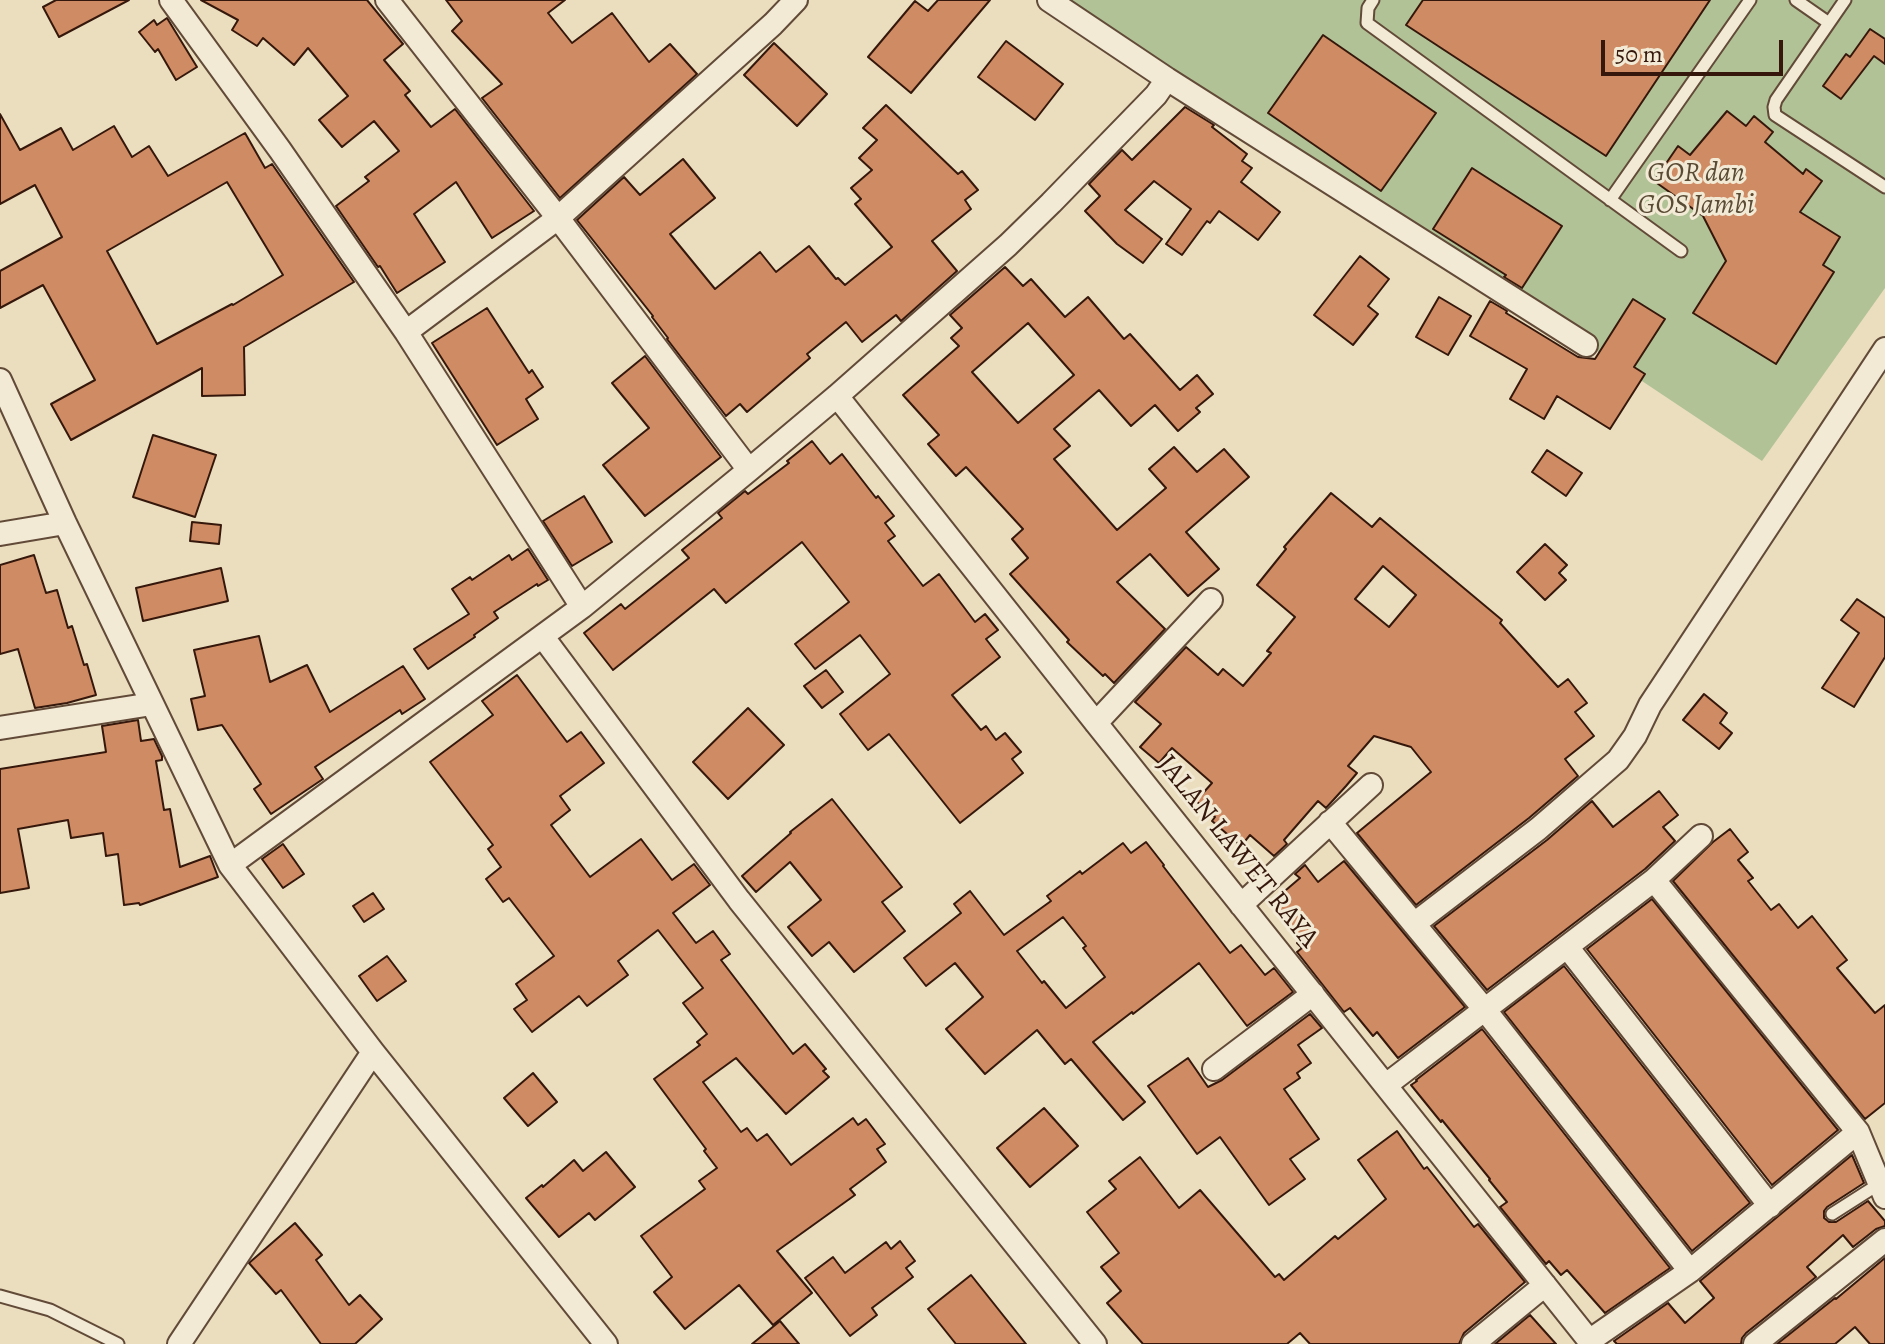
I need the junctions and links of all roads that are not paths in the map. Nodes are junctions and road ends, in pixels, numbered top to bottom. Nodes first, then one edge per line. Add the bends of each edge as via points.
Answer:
1 (171, 0) edge
2 (387, 0) edge
3 (796, 0) edge
4 (1049, 0) edge
5 (1373, 0) edge
6 (1750, 0) edge
7 (1796, 0) edge
8 (1845, 0) edge
9 (1829, 23) junction
10 (1167, 79) junction
11 (1885, 187) edge
12 (1610, 200) junction
13 (558, 218) junction
14 (1681, 251) dead end
15 (406, 332) junction
16 (1586, 345) dead end
17 (1885, 349) edge
18 (0, 380) edge
19 (837, 396) junction
20 (749, 470) junction
21 (65, 523) junction
22 (0, 534) edge
23 (1211, 600) dead end
24 (582, 607) junction
25 (543, 637) junction
26 (152, 704) junction
27 (1096, 723) junction
28 (0, 728) edge
29 (1371, 785) dead end
30 (1330, 822) junction
31 (1701, 836) dead end
32 (230, 865) junction
33 (1654, 880) junction
34 (1241, 905) junction
35 (1414, 924) junction
36 (1568, 948) junction
37 (1313, 994) junction
38 (1485, 1010) junction
39 (373, 1052) junction
40 (1214, 1069) dead end
41 (1386, 1085) junction
42 (1858, 1132) junction
43 (1882, 1190) edge
44 (1770, 1206) junction
45 (1832, 1214) dead end
46 (1885, 1240) edge
47 (1690, 1271) junction
48 (1545, 1285) junction
49 (0, 1296) edge
50 (1590, 1342) edge
51 (118, 1344) edge
52 (179, 1344) edge
53 (606, 1344) edge
54 (1095, 1344) edge
55 (1473, 1344) edge
56 (1755, 1344) edge

1 - 15 street
2 - 13 street
3 - 13 street
4 - 10 street
5 - 12 lane via 1367,23
6 - 12 lane
7 - 9 lane
8 - 9 lane
9 - 11 lane via 1776,100 1775,115
10 - 16 street
10 - 19 street via 1008,245
12 - 14 lane
13 - 15 street
13 - 20 street
15 - 24 street
17 - 35 street via 1618,760
18 - 21 street
19 - 20 street
19 - 27 street, JALAN LAWET RAYA
20 - 24 street
21 - 22 street
21 - 26 street
23 - 27 street
24 - 25 street
25 - 32 street
25 - 54 street via 739,900
26 - 28 street
26 - 32 street
27 - 34 street, JALAN LAWET RAYA
29 - 30 street
30 - 34 street
30 - 35 street
31 - 33 street
32 - 39 street
33 - 36 street
33 - 42 street
34 - 37 street, JALAN LAWET RAYA
35 - 38 street
36 - 38 street
36 - 44 street
37 - 40 street
37 - 41 street, JALAN LAWET RAYA
38 - 41 street
38 - 47 street
39 - 52 street
39 - 53 street
41 - 48 street, JALAN LAWET RAYA
42 - 43 street
42 - 44 street
43 - 45 lane
44 - 47 street
46 - 56 street
47 - 50 street
48 - 50 street, JALAN LAWET RAYA
48 - 55 street
49 - 51 lane via 50,1310

